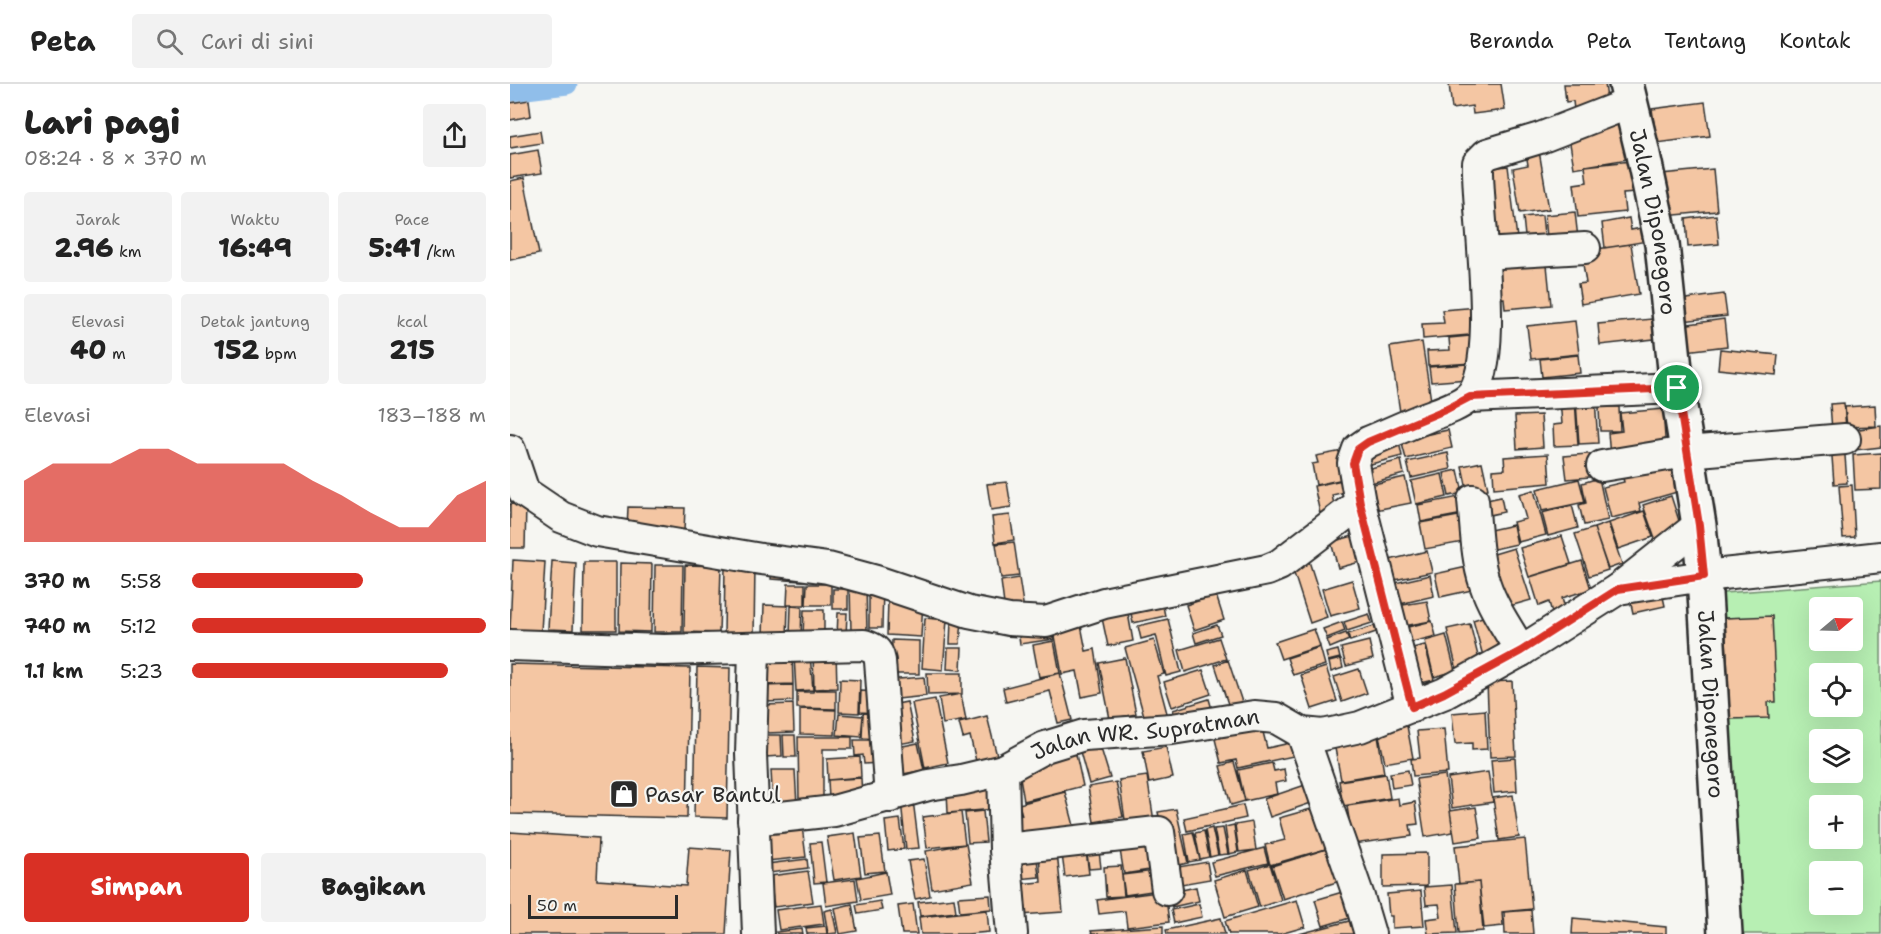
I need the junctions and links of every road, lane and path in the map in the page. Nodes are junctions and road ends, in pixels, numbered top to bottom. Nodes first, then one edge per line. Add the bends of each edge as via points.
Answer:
1 (1628, 94) edge
2 (1585, 248) dead end
3 (1484, 254) junction
4 (1677, 388) junction
5 (1470, 397) junction
6 (1845, 439) dead end
7 (510, 450) edge
8 (1686, 452) junction
9 (1602, 466) dead end
10 (517, 494) edge
11 (1473, 500) dead end
12 (1360, 503) junction
13 (1699, 525) junction
14 (1881, 557) edge
15 (1704, 576) junction
16 (1618, 589) junction
17 (510, 645) edge
18 (754, 649) junction
19 (1521, 651) junction
20 (1412, 707) junction
21 (1302, 733) junction
22 (1003, 770) junction
23 (890, 797) junction
24 (753, 820) junction
25 (1005, 849) junction
26 (1167, 890) dead end
27 (758, 934) edge
28 (1012, 934) edge
29 (1370, 934) edge
30 (1725, 934) edge

1 - 3 street via 1540,138 1487,154 1478,163
1 - 4 main road, Jalan Diponegoro via 1662,244
2 - 3 street
3 - 5 street via 1484,360
4 - 5 street
4 - 8 main road, Jalan Diponegoro
5 - 12 street via 1358,449 1353,463
6 - 8 street
7 - 10 street
8 - 9 street
8 - 13 main road, Jalan Diponegoro
10 - 12 street via 597,531 828,568 969,612 1046,622 1104,603 1267,570
11 - 19 street via 1484,582
12 - 20 street
13 - 15 main road, Jalan Diponegoro
13 - 16 street, Jalan WR. Supratman
14 - 15 street, Jalan WR. Supratman
15 - 16 street, Jalan WR. Supratman
15 - 30 main road, Jalan Diponegoro
16 - 19 street, Jalan WR. Supratman
17 - 18 street
18 - 23 street via 864,645 876,650
18 - 24 street
19 - 20 street, Jalan WR. Supratman
20 - 21 street, Jalan WR. Supratman via 1349,730 1323,735
21 - 22 street, Jalan WR. Supratman via 1275,718 1254,716 1172,729 1084,735 1045,747
21 - 29 street
22 - 23 street, Jalan WR. Supratman via 928,784
22 - 25 street
23 - 24 street, Jalan WR. Supratman via 834,811
24 - 27 street
25 - 26 street via 1159,832
25 - 28 street

